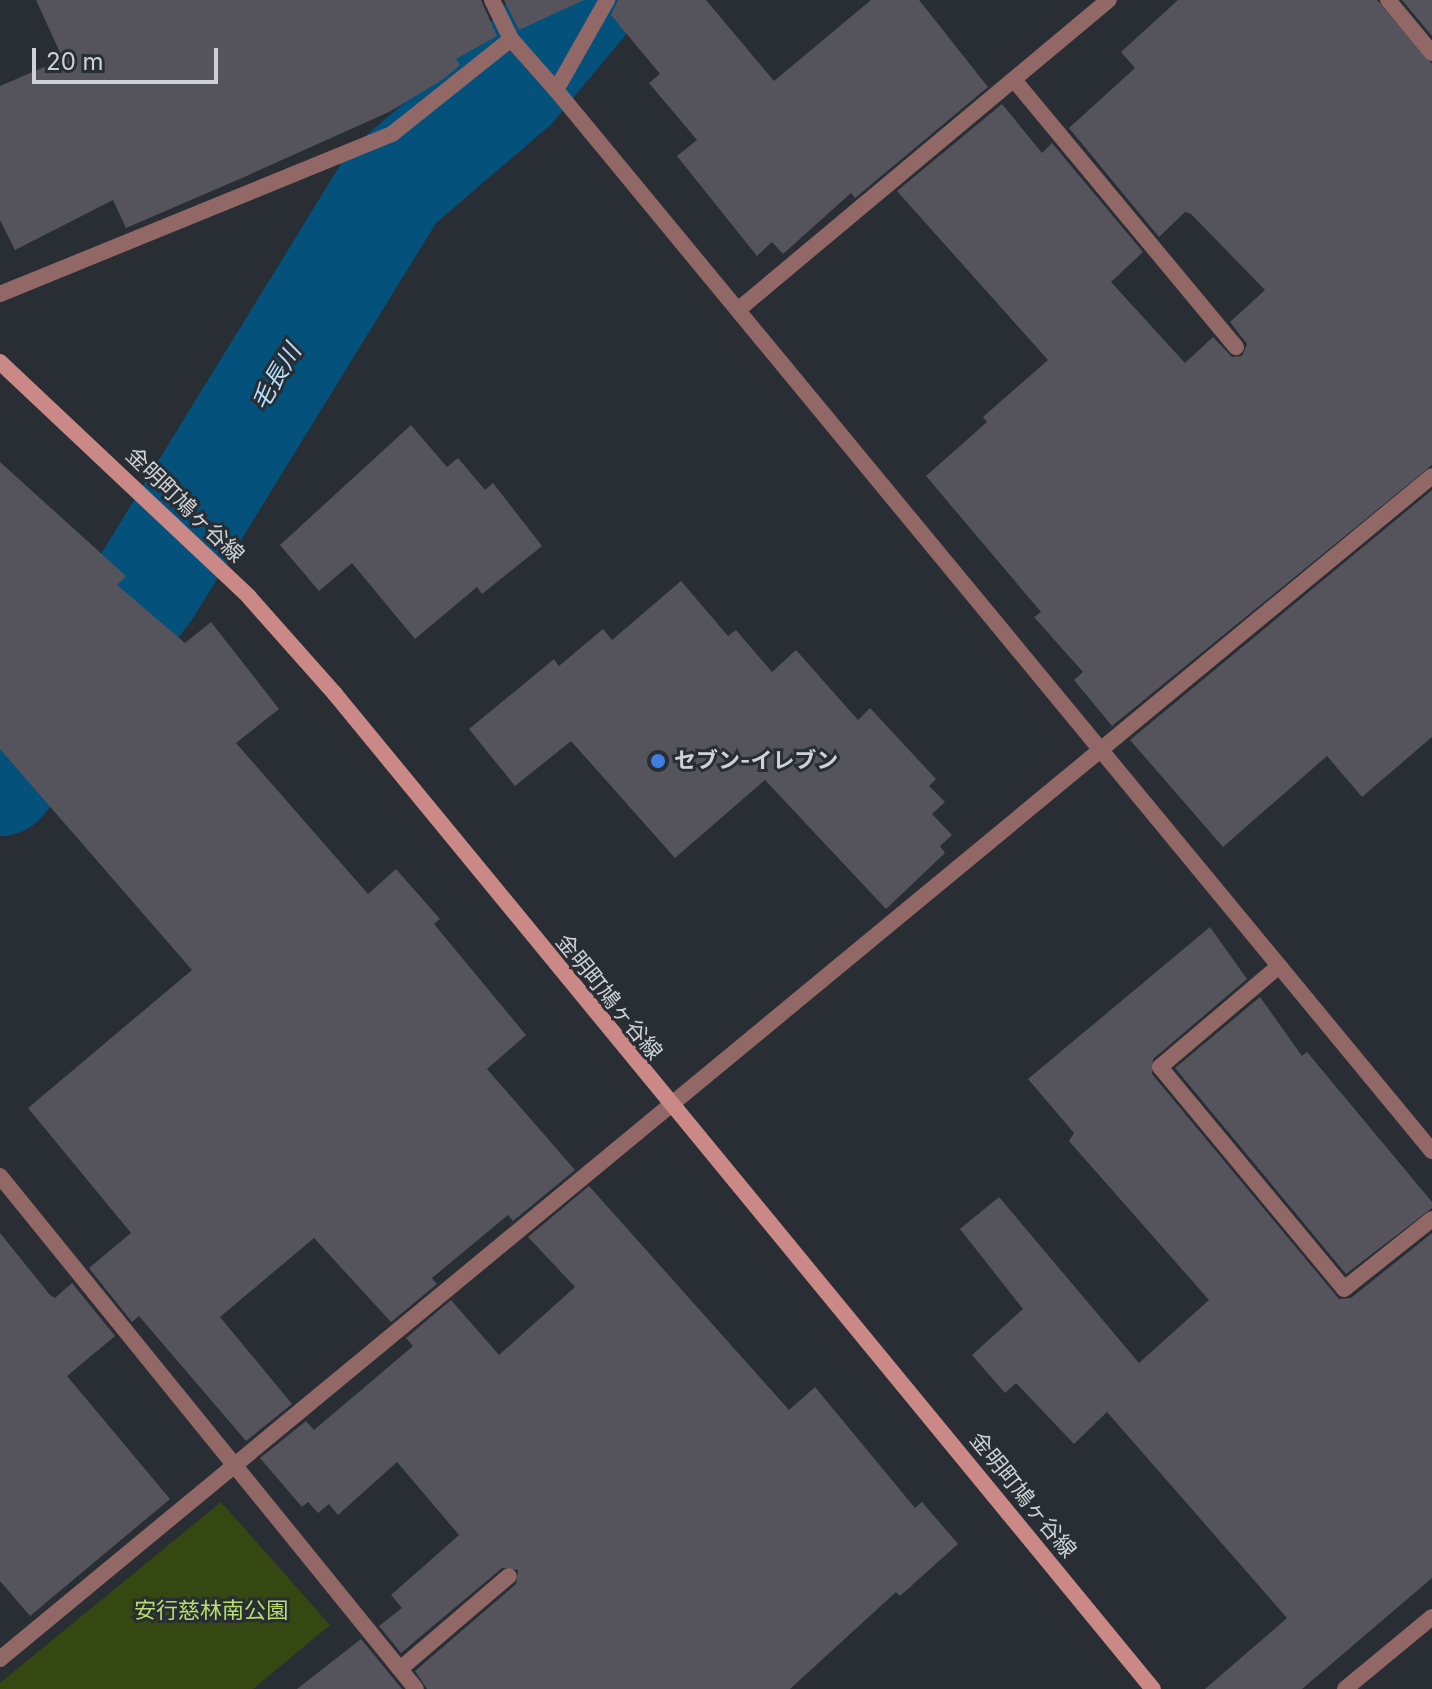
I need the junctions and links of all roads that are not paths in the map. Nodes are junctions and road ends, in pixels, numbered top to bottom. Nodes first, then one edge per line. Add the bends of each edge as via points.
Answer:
1 (492, 0) edge
2 (607, 0) edge
3 (1109, 0) edge
4 (1388, 0) edge
5 (511, 39) junction
6 (1432, 53) edge
7 (1015, 81) junction
8 (556, 90) junction
9 (0, 294) edge
10 (739, 309) junction
11 (1236, 347) dead end
12 (0, 362) edge
13 (1432, 476) edge
14 (1102, 747) junction
15 (1279, 966) junction
16 (668, 1104) junction
17 (1432, 1151) edge
18 (0, 1176) edge
19 (1432, 1219) edge
20 (233, 1467) junction
21 (509, 1576) dead end
22 (1432, 1617) edge
23 (0, 1659) edge
24 (400, 1669) junction
25 (416, 1689) edge
26 (1153, 1689) edge
27 (1345, 1689) edge

1 - 5 street
2 - 8 street
3 - 7 street
4 - 6 street
5 - 8 street
5 - 9 street via 392,134
7 - 10 street
7 - 11 street
8 - 10 street
10 - 14 street
12 - 16 main road, 金明町鳩ヶ谷線 via 225,574 335,694
13 - 14 street
14 - 15 street
14 - 16 street
15 - 17 street
15 - 19 street via 1160,1067 1344,1289
16 - 20 street
16 - 26 main road, 金明町鳩ヶ谷線
18 - 20 street
20 - 23 street
20 - 24 street
21 - 24 street
22 - 27 street
24 - 25 street

